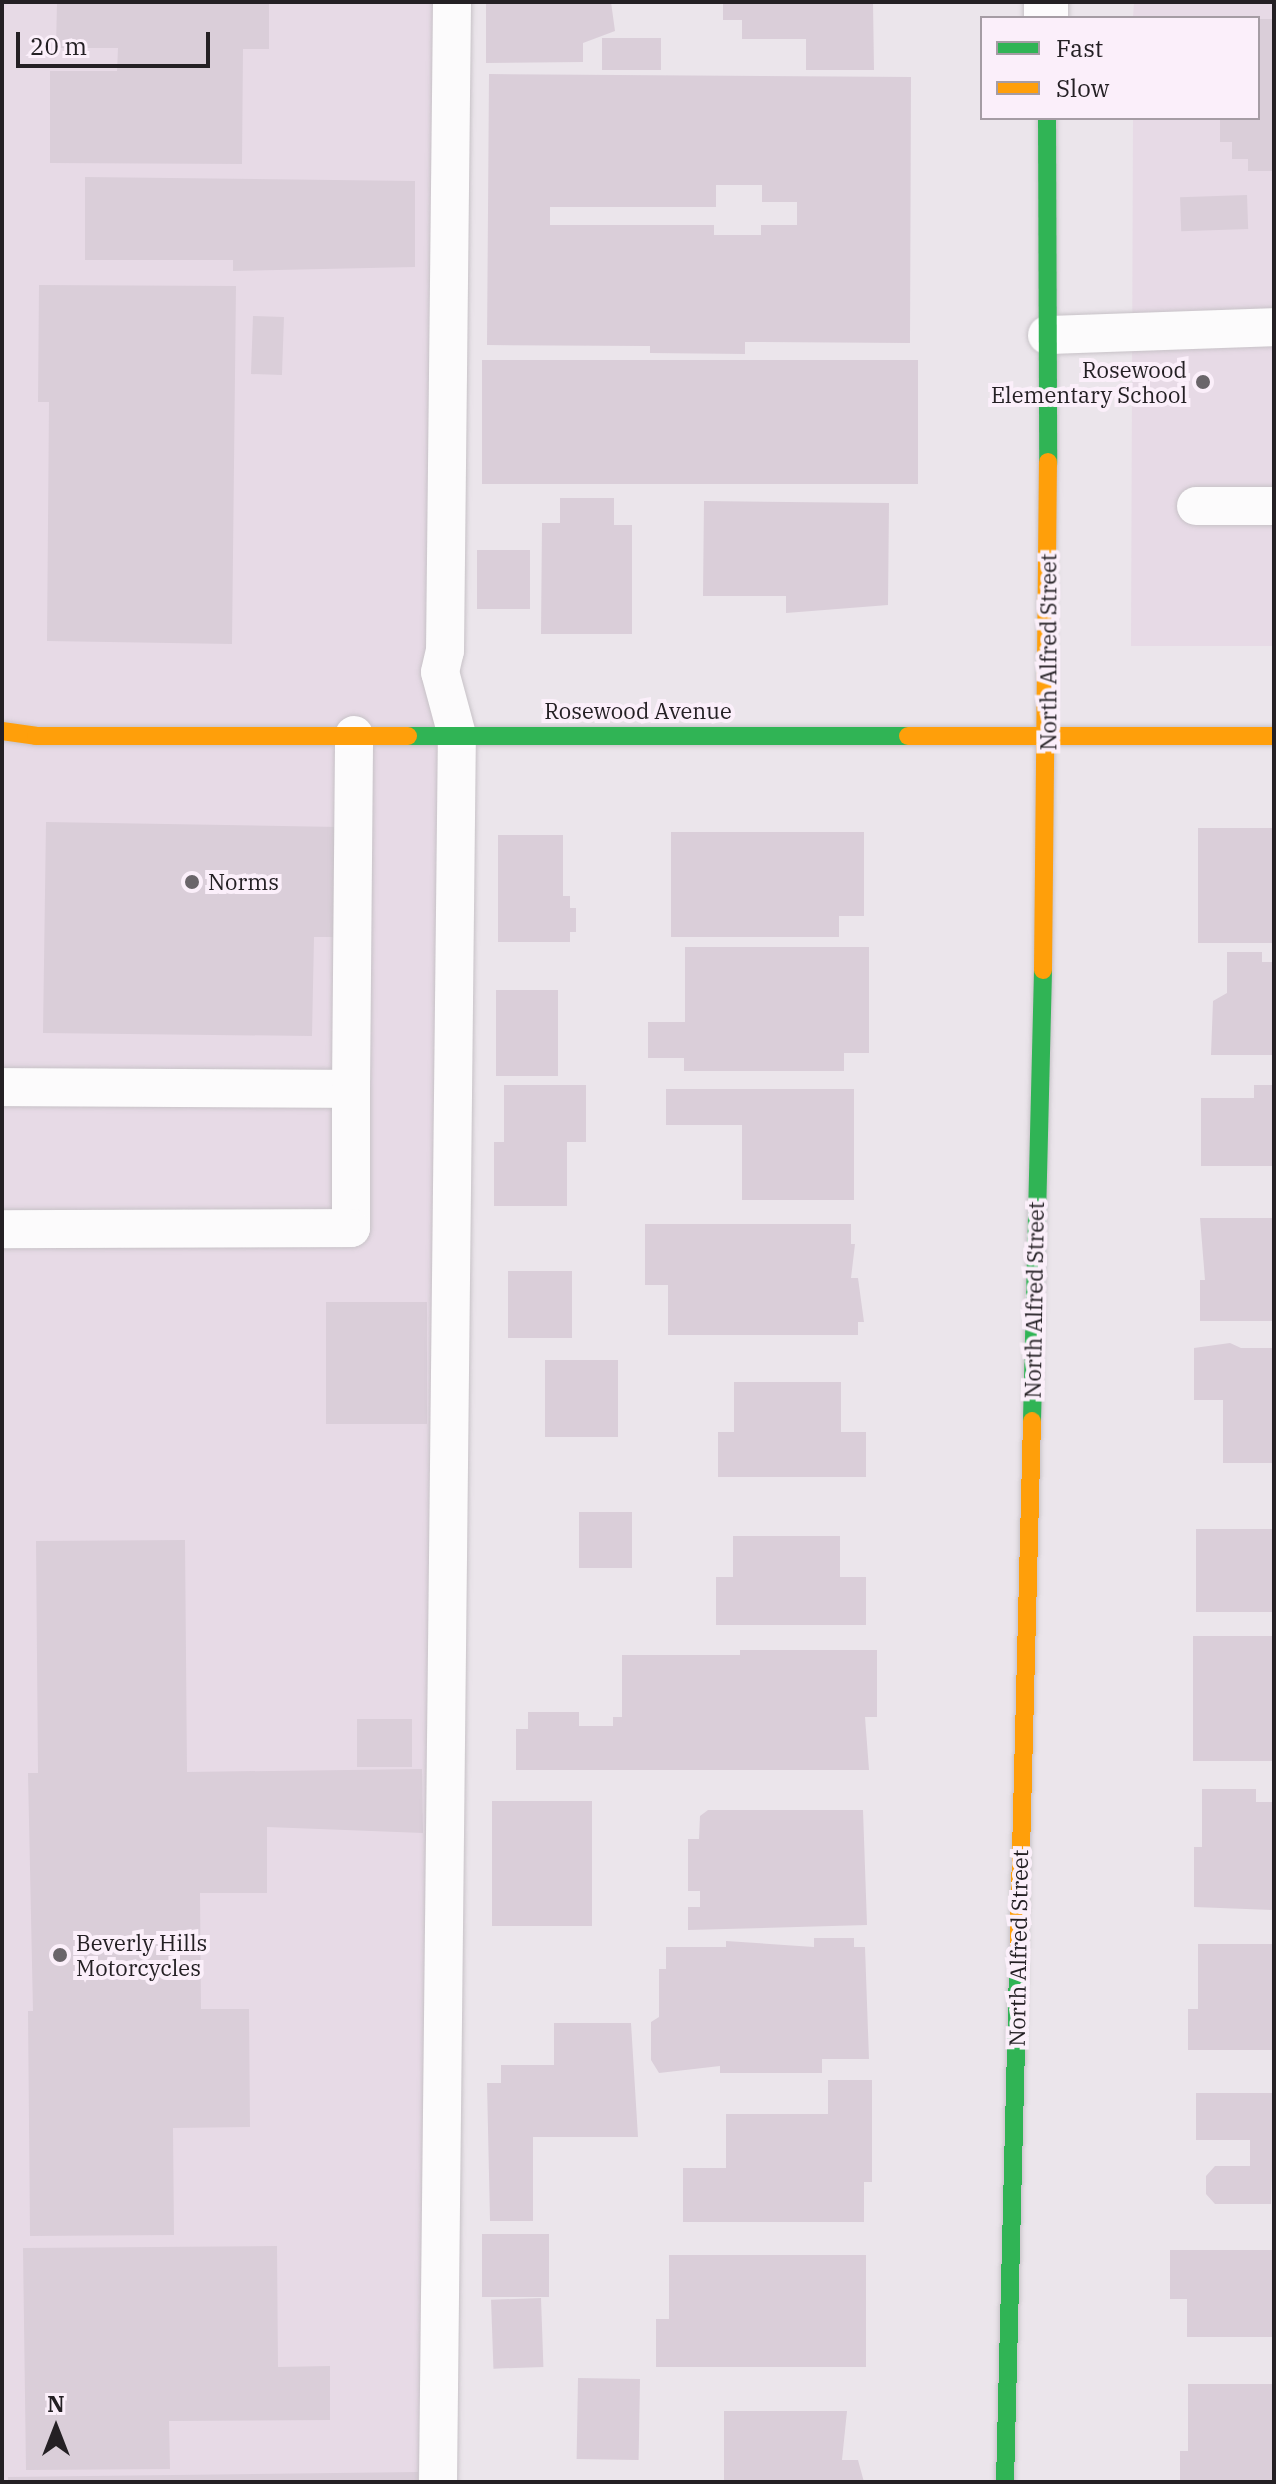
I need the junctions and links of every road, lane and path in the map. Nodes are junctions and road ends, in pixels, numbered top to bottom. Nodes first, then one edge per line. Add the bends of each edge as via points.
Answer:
1 (452, 2) edge
2 (1047, 120) edge
3 (1274, 327) edge
4 (1047, 335) junction
5 (1196, 506) dead end
6 (1274, 506) edge
7 (2, 731) edge
8 (354, 735) junction
9 (457, 735) junction
10 (1049, 735) junction
11 (1274, 736) edge
12 (2, 1087) edge
13 (351, 1089) junction
14 (2, 1229) edge
15 (438, 2482) edge
16 (1005, 2482) edge

1 - 9 lane via 445,651 440,672
2 - 4 street, North Alfred Street
3 - 4 lane
4 - 10 street, North Alfred Street
5 - 6 lane
7 - 8 street, Rosewood Avenue via 36,736
8 - 9 street, Rosewood Avenue
8 - 13 lane
9 - 10 street, Rosewood Avenue
9 - 15 lane
10 - 11 street, Rosewood Avenue
10 - 16 street, North Alfred Street
12 - 13 lane
13 - 14 lane via 351,1228

